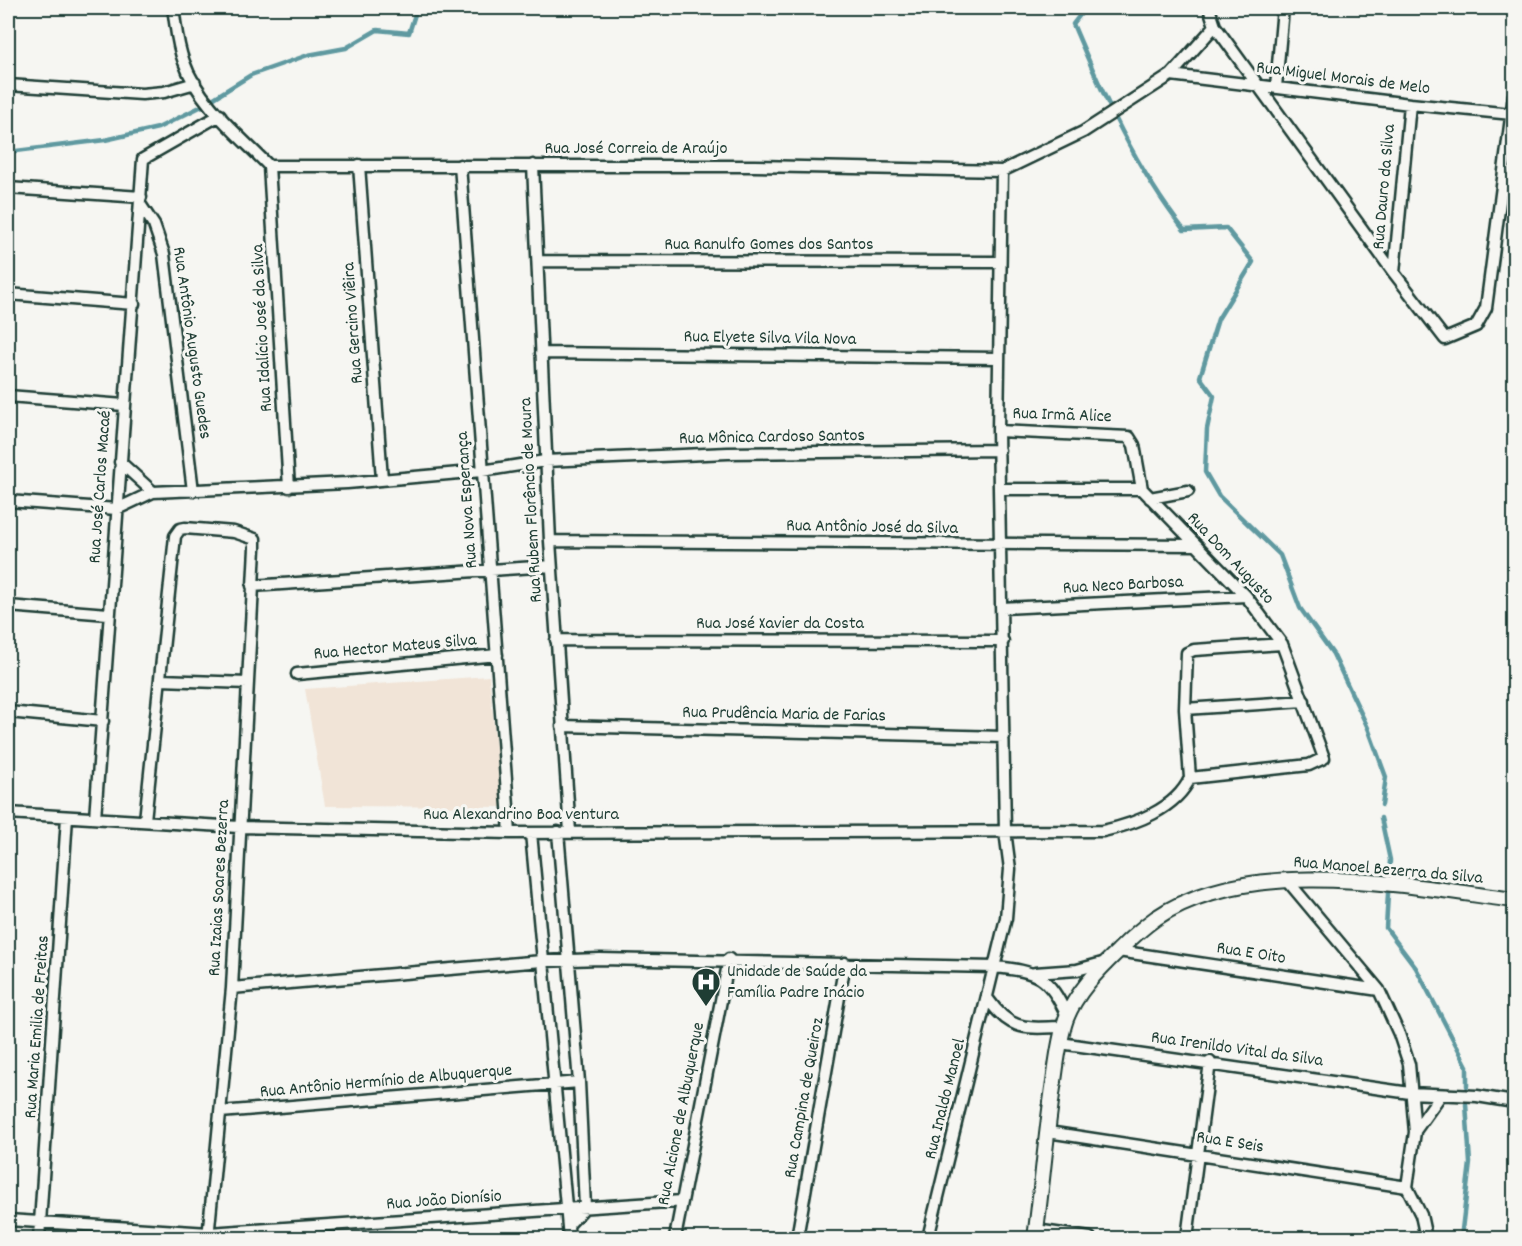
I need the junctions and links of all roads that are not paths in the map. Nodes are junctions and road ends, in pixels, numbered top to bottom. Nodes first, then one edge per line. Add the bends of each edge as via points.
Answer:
1 (173, 8) edge
2 (1209, 8) edge
3 (1283, 8) edge
4 (1215, 26) junction
5 (1171, 75) junction
6 (195, 83) junction
7 (8, 85) edge
8 (1258, 85) junction
9 (1276, 87) junction
10 (1515, 95) edge
11 (1410, 104) junction
12 (1512, 114) junction
13 (220, 115) junction
14 (1512, 143) edge
15 (359, 165) junction
16 (460, 165) junction
17 (533, 165) junction
18 (269, 166) junction
19 (1002, 171) junction
20 (8, 188) edge
21 (140, 201) junction
22 (538, 261) junction
23 (1000, 262) junction
24 (1394, 273) junction
25 (8, 294) edge
26 (134, 303) junction
27 (541, 352) junction
28 (998, 358) junction
29 (8, 396) edge
30 (124, 405) junction
31 (998, 431) junction
32 (999, 450) junction
33 (545, 461) junction
34 (120, 462) junction
35 (482, 471) junction
36 (382, 479) junction
37 (289, 487) junction
38 (999, 489) junction
39 (1142, 489) junction
40 (193, 491) junction
41 (1188, 491) dead end
42 (153, 492) junction
43 (1150, 498) junction
44 (8, 501) edge
45 (117, 510) junction
46 (549, 541) junction
47 (1194, 545) junction
48 (1000, 546) junction
49 (551, 566) junction
50 (489, 571) junction
51 (252, 586) junction
52 (1246, 596) junction
53 (8, 606) edge
54 (1002, 608) junction
55 (108, 614) junction
56 (556, 640) junction
57 (1004, 640) junction
58 (1282, 644) junction
59 (497, 655) junction
60 (297, 674) dead end
61 (160, 680) junction
62 (248, 683) junction
63 (1304, 701) junction
64 (1185, 709) junction
65 (8, 712) edge
66 (103, 721) junction
67 (562, 726) junction
68 (1004, 737) junction
69 (1190, 778) junction
70 (8, 813) edge
71 (68, 817) junction
72 (95, 818) junction
73 (145, 820) junction
74 (239, 827) junction
75 (1005, 831) junction
76 (564, 832) junction
77 (531, 833) junction
78 (510, 834) junction
79 (1287, 880) junction
80 (1515, 900) edge
81 (1118, 951) junction
82 (570, 960) junction
83 (729, 960) junction
84 (542, 961) junction
85 (1106, 962) junction
86 (845, 963) junction
87 (994, 967) junction
88 (1035, 973) junction
89 (232, 988) junction
90 (1379, 990) junction
91 (988, 999) junction
92 (1065, 1021) junction
93 (1060, 1043) junction
94 (1210, 1062) junction
95 (579, 1082) junction
96 (554, 1084) junction
97 (1410, 1093) junction
98 (1440, 1096) junction
99 (1515, 1102) edge
100 (220, 1112) junction
101 (1048, 1132) junction
102 (1415, 1132) junction
103 (1197, 1155) junction
104 (1407, 1187) junction
105 (682, 1201) junction
106 (585, 1207) junction
107 (565, 1208) junction
108 (8, 1220) edge
109 (40, 1222) junction
110 (568, 1225) junction
111 (1035, 1234) edge
112 (208, 1236) edge
113 (39, 1239) edge
114 (569, 1239) edge
115 (675, 1239) edge
116 (797, 1239) edge
117 (928, 1239) edge
118 (1090, 1239) edge
119 (1187, 1239) edge
120 (1426, 1239) edge

1 - 6 street via 184,64
2 - 4 street
3 - 9 street
4 - 5 street
4 - 8 street
5 - 8 street, Rua Miguel Morais de Melo
5 - 19 street via 1083,132
6 - 7 street via 142,94
6 - 13 street
8 - 9 street, Rua Miguel Morais de Melo
8 - 24 street
9 - 11 street, Rua Miguel Morais de Melo
10 - 12 street
11 - 12 street, Rua Miguel Morais de Melo
11 - 24 street, Rua Dauro da Silva
12 - 14 street
13 - 18 street
13 - 21 street, Rua José Carlos Macaé via 144,159
14 - 24 street via 1486,308 1476,326 1445,339
15 - 16 street, Rua José Correia de Araújo
15 - 18 street, Rua José Correia de Araújo
15 - 36 street, Rua Gercino Viêira
16 - 17 street, Rua José Correia de Araújo
16 - 35 street, Rua Nova Esperança
17 - 19 street, Rua José Correia de Araújo
17 - 22 street, Rua Rubem Florêncio de Moura
18 - 37 street, Rua Idalício José da Silva
19 - 23 street, Rua Inaldo Manoel
20 - 21 street
21 - 26 street, Rua José Carlos Macaé
21 - 40 street, Rua Antônio Augusto Guedes via 165,254
22 - 23 street, Rua Ranulfo Gomes dos Santos
22 - 27 street, Rua Rubem Florêncio de Moura
23 - 28 street, Rua Inaldo Manoel
25 - 26 street
26 - 30 street, Rua José Carlos Macaé
27 - 28 street, Rua Elyete Silva Vila Nova
27 - 33 street, Rua Rubem Florêncio de Moura
28 - 31 street, Rua Inaldo Manoel
29 - 30 street
30 - 34 street, Rua José Carlos Macaé
31 - 32 street, Rua Inaldo Manoel
31 - 39 street, Rua Irmã Alice via 1129,437
32 - 33 street, Rua Mônica Cardoso Santos via 728,453
32 - 38 street, Rua Inaldo Manoel
33 - 35 street, Rua Mônica Cardoso Santos
33 - 46 street, Rua Rubem Florêncio de Moura
34 - 42 street
34 - 45 street, Rua José Carlos Macaé
35 - 36 street, Rua Mônica Cardoso Santos
35 - 50 street, Rua Nova Esperança
36 - 37 street, Rua Mônica Cardoso Santos
37 - 40 street, Rua Mônica Cardoso Santos
38 - 39 street
38 - 48 street, Rua Inaldo Manoel
39 - 43 street, Rua Dom Augusto
40 - 42 street, Rua Mônica Cardoso Santos
41 - 43 street
42 - 45 street
43 - 47 street, Rua Dom Augusto
44 - 45 street
45 - 55 street, Rua José Carlos Macaé
46 - 48 street, Rua Antônio José da Silva
46 - 49 street, Rua Rubem Florêncio de Moura
47 - 48 street, Rua Antônio José da Silva
47 - 52 street, Rua Dom Augusto
48 - 54 street, Rua Inaldo Manoel
49 - 50 street
49 - 56 street, Rua Rubem Florêncio de Moura
50 - 51 street
50 - 59 street, Rua Nova Esperança
51 - 61 street, Rua Izaias Soares Bezerra via 255,539 234,532 186,528 177,532 172,544
51 - 62 street, Rua Izaias Soares Bezerra
52 - 54 street, Rua Neco Barbosa
52 - 58 street, Rua Dom Augusto
53 - 55 street
54 - 57 street, Rua Inaldo Manoel
55 - 66 street, Rua José Carlos Macaé
56 - 57 street, Rua José Xavier da Costa
56 - 67 street, Rua Rubem Florêncio de Moura
57 - 68 street, Rua Inaldo Manoel
58 - 63 street, Rua Dom Augusto
58 - 64 street via 1190,651 1185,662
59 - 60 street, Rua Hector Mateus Silva
59 - 78 street, Rua Nova Esperança
61 - 62 street
61 - 73 street
62 - 74 street, Rua Izaias Soares Bezerra
63 - 64 street
63 - 69 street, Rua Dom Augusto via 1324,753 1319,762
64 - 69 street
65 - 66 street
66 - 72 street, Rua José Carlos Macaé
67 - 68 street, Rua Prudência Maria de Farias
67 - 76 street, Rua Rubem Florêncio de Moura
68 - 75 street, Rua Inaldo Manoel
69 - 75 street, Rua Alexandrino Boa ventura via 1174,798 1128,825 1103,831
70 - 71 street, Rua Alexandrino Boa ventura
71 - 72 street, Rua Alexandrino Boa ventura
71 - 109 street, Rua Maria Emilia de Freitas
72 - 73 street, Rua Alexandrino Boa ventura
73 - 74 street, Rua Alexandrino Boa ventura
74 - 78 street, Rua Alexandrino Boa ventura
74 - 89 street, Rua Izaias Soares Bezerra
75 - 76 street, Rua Alexandrino Boa ventura
75 - 87 street, Rua Inaldo Manoel via 1009,896
76 - 77 street, Rua Alexandrino Boa ventura
76 - 82 street, Rua Rubem Florêncio de Moura
77 - 78 street, Rua Alexandrino Boa ventura
77 - 84 street
79 - 80 street, Rua Manoel Bezerra da Silva via 1350,882
79 - 81 street, Rua Manoel Bezerra da Silva via 1238,885 1189,901 1157,917
79 - 90 street
81 - 85 street, Rua Manoel Bezerra da Silva
81 - 90 street, Rua E Oito
82 - 83 street
82 - 84 street
82 - 95 street, Rua Rubem Florêncio de Moura
83 - 86 street
83 - 105 street, Rua Alcione de Albuquerque
84 - 89 street
84 - 96 street
85 - 88 street via 1077,970
85 - 92 street, Rua Manoel Bezerra da Silva via 1084,988
86 - 87 street
86 - 116 street, Rua Campina de Queiroz
87 - 88 street
87 - 91 street, Rua Inaldo Manoel
88 - 92 street via 1048,982
89 - 100 street, Rua Izaias Soares Bezerra
90 - 97 street via 1409,1064
91 - 92 street via 1001,1018 1018,1026
91 - 117 street, Rua Inaldo Manoel
92 - 93 street, Rua Manoel Bezerra da Silva
93 - 94 street, Rua Irenildo Vital da Silva
93 - 101 street, Rua Manoel Bezerra da Silva
94 - 97 street, Rua Irenildo Vital da Silva
94 - 103 street
95 - 96 street, Rua Antônio Hermínio de Albuquerque
95 - 106 street, Rua Rubem Florêncio de Moura
96 - 100 street, Rua Antônio Hermínio de Albuquerque
96 - 107 street
97 - 98 street, Rua Irenildo Vital da Silva
97 - 102 street
98 - 99 street, Rua Irenildo Vital da Silva
98 - 102 street
100 - 112 street, Rua Izaias Soares Bezerra
101 - 103 street, Rua E Seis
101 - 111 street, Rua Manoel Bezerra da Silva
102 - 104 street
103 - 104 street, Rua E Seis
103 - 119 street
104 - 120 street via 1421,1215
105 - 106 street, Rua João Dionísio
105 - 115 street, Rua Alcione de Albuquerque
106 - 107 street, Rua João Dionísio
106 - 110 street
107 - 110 street
107 - 112 street, Rua João Dionísio
108 - 109 street, Rua João Dionísio
109 - 112 street, Rua João Dionísio
109 - 113 street, Rua Maria Emilia de Freitas
110 - 114 street
111 - 118 street

